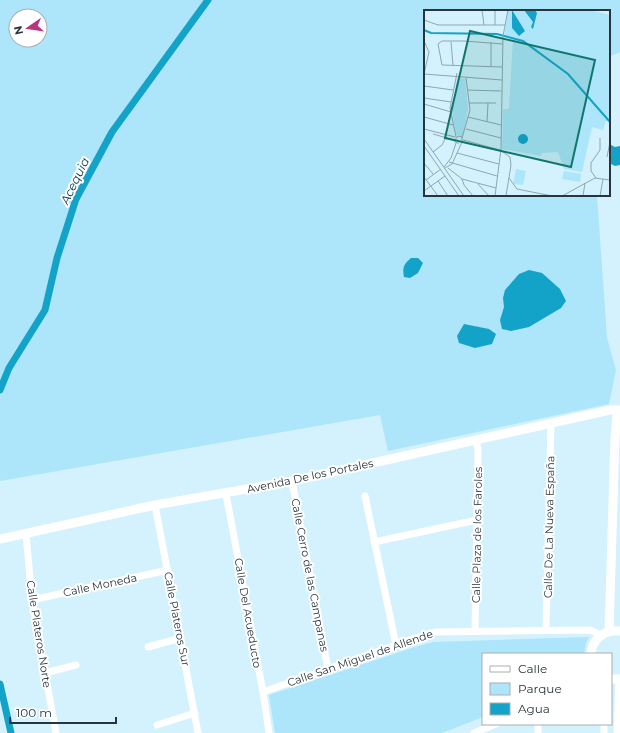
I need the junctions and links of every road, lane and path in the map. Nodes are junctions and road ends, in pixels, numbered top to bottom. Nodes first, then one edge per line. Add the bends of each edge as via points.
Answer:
1 (620, 411) edge
2 (551, 424) junction
3 (476, 439) junction
4 (292, 481) junction
5 (226, 494) junction
6 (365, 496) dead end
7 (155, 505) junction
8 (477, 520) junction
9 (26, 534) junction
10 (0, 539) edge
11 (374, 542) junction
12 (168, 570) junction
13 (32, 600) junction
14 (546, 630) junction
15 (475, 631) junction
16 (620, 631) edge
17 (605, 633) junction
18 (181, 638) junction
19 (396, 645) junction
20 (148, 647) dead end
21 (591, 653) edge
22 (76, 665) dead end
23 (328, 669) junction
24 (45, 673) junction
25 (617, 679) edge
26 (263, 692) junction
27 (195, 712) junction
28 (157, 725) dead end
29 (494, 725) edge
30 (618, 730) edge
31 (56, 733) edge
32 (198, 733) edge
33 (269, 733) edge
34 (474, 733) edge

1 - 2 street, Avenida De los Portales via 610,410
1 - 17 street via 617,415 615,436
2 - 3 street, Avenida De los Portales
2 - 14 street, Calle De La Nueva España
3 - 4 street, Avenida De los Portales
3 - 8 street, Calle Plaza de los Faroles
4 - 5 street, Avenida De los Portales
4 - 23 street, Calle Cerro de las Campanas
5 - 7 street, Avenida De los Portales
5 - 26 street, Calle Del Acueducto
6 - 11 street
7 - 9 street, Avenida De los Portales
7 - 12 street, Calle Plateros Sur
8 - 11 street
8 - 15 street, Calle Plaza de los Faroles
9 - 10 street, Avenida De los Portales
9 - 13 street, Calle Plateros Norte
11 - 19 street
12 - 13 street, Calle Moneda
12 - 18 street, Calle Plateros Sur
13 - 24 street, Calle Plateros Norte
14 - 15 street, Calle San Miguel de Allende
14 - 17 street, Calle San Miguel de Allende via 590,630
15 - 19 street, Calle San Miguel de Allende via 435,632
16 - 17 street
17 - 21 street via 593,645
18 - 20 street
18 - 27 street, Calle Plateros Sur
19 - 23 street, Calle San Miguel de Allende
22 - 24 street
23 - 26 street, Calle San Miguel de Allende
24 - 31 street, Calle Plateros Norte
25 - 30 street
26 - 33 street, Calle Del Acueducto
27 - 28 street
27 - 32 street, Calle Plateros Sur
29 - 34 street

